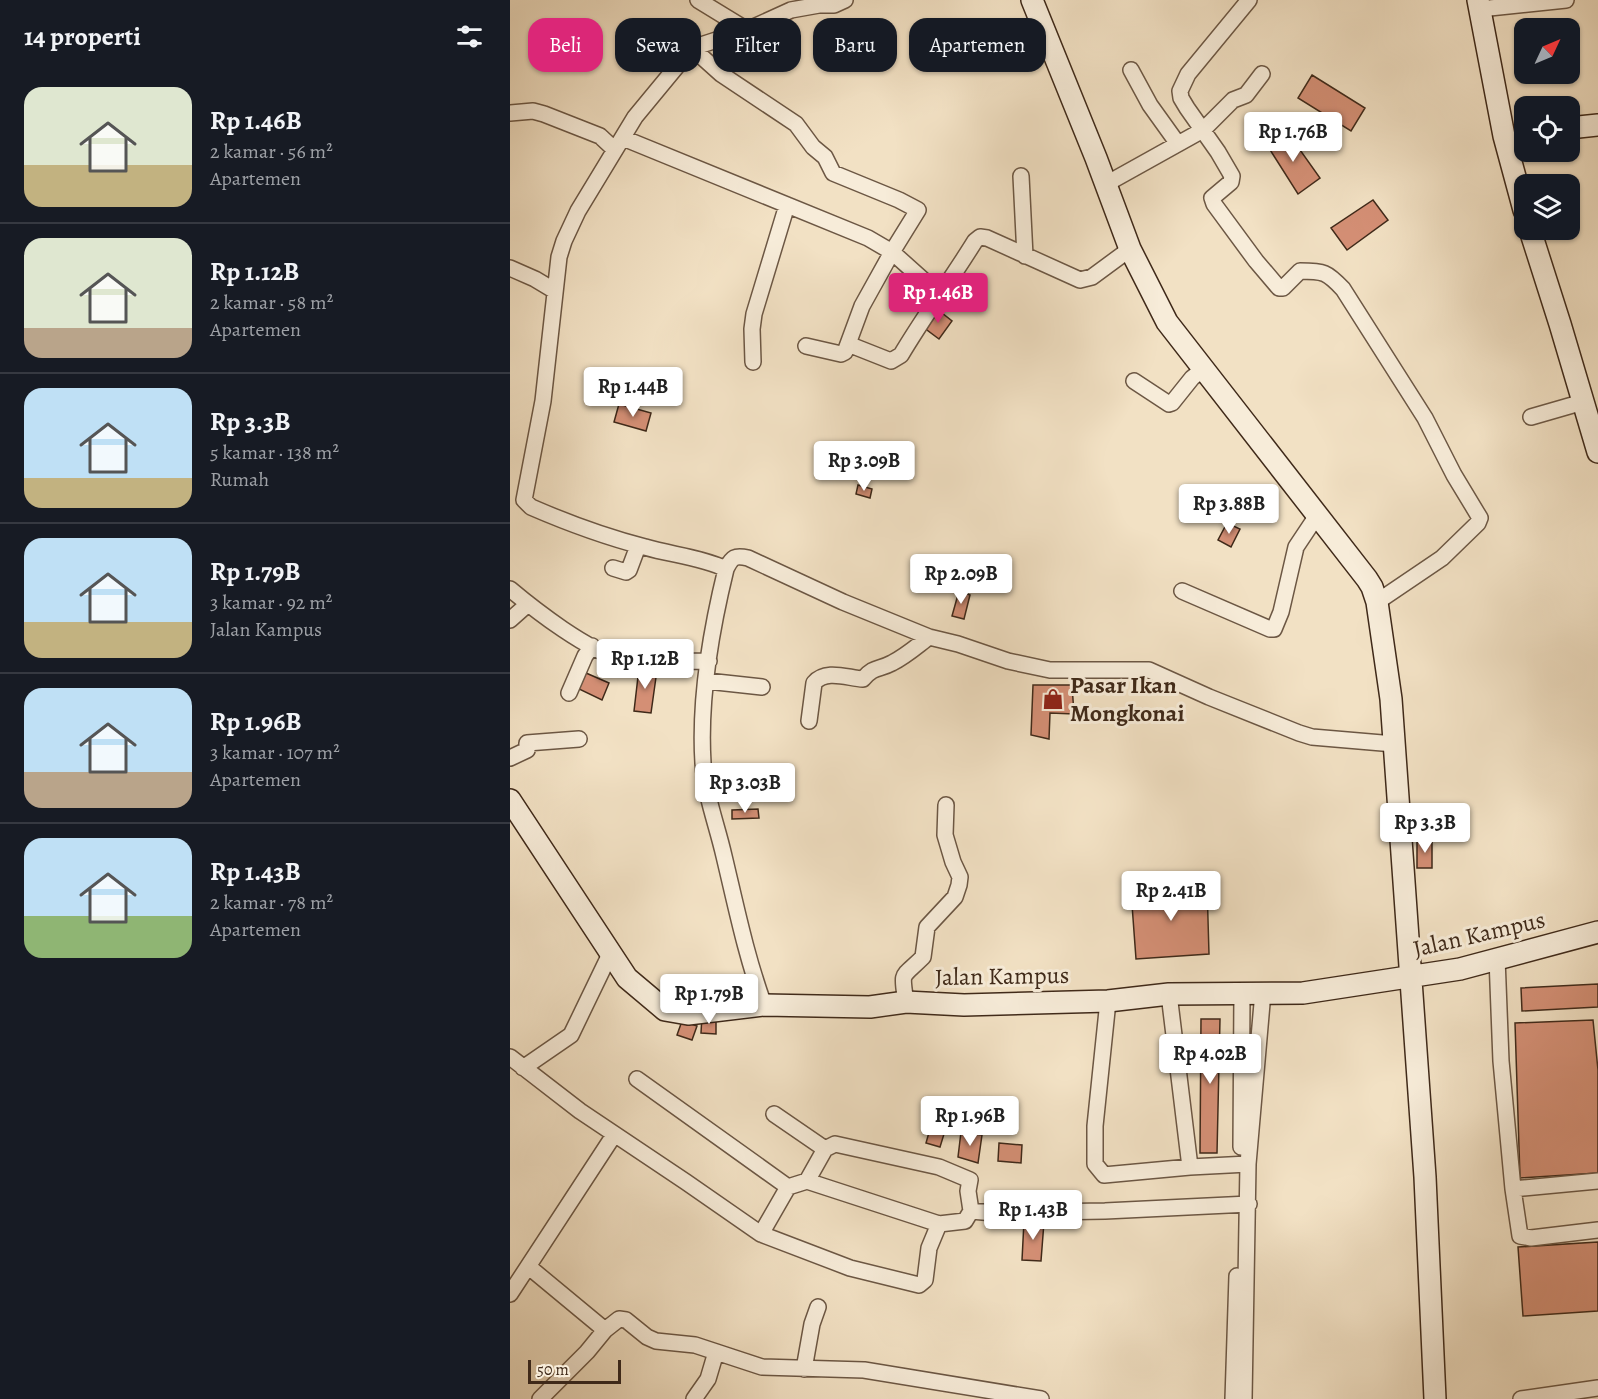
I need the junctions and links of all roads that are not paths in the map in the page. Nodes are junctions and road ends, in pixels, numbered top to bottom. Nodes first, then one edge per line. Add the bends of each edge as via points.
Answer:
1 (698, 0) edge
2 (845, 0) edge
3 (1032, 0) edge
4 (1249, 0) edge
5 (1566, 0) edge
6 (810, 3) edge
7 (1479, 5) edge
8 (727, 18) edge
9 (773, 18) edge
10 (701, 56) edge
11 (1131, 70) dead end
12 (672, 72) edge
13 (1262, 74) dead end
14 (510, 113) edge
15 (1598, 125) edge
16 (1580, 127) edge
17 (1203, 130) junction
18 (1514, 135) edge
19 (619, 144) junction
20 (1178, 144) junction
21 (1021, 176) dead end
22 (1106, 184) junction
23 (787, 205) junction
24 (1533, 240) edge
25 (1130, 249) junction
26 (892, 252) junction
27 (1025, 256) junction
28 (510, 268) edge
29 (555, 291) junction
30 (940, 295) junction
31 (848, 344) junction
32 (806, 346) dead end
33 (753, 362) dead end
34 (1202, 370) junction
35 (1134, 381) dead end
36 (1583, 402) junction
37 (1531, 417) dead end
38 (1598, 452) edge
39 (1316, 517) junction
40 (638, 546) junction
41 (613, 568) dead end
42 (726, 569) junction
43 (510, 589) edge
44 (1182, 591) dead end
45 (1377, 602) junction
46 (528, 604) junction
47 (510, 620) edge
48 (929, 637) junction
49 (592, 646) junction
50 (709, 661) junction
51 (707, 681) junction
52 (762, 687) dead end
53 (569, 693) dead end
54 (809, 721) dead end
55 (579, 739) dead end
56 (1394, 744) junction
57 (510, 758) edge
58 (510, 800) edge
59 (946, 805) dead end
60 (1598, 932) edge
61 (612, 952) junction
62 (1497, 958) junction
63 (1412, 976) junction
64 (1252, 993) junction
65 (1169, 994) junction
66 (1107, 1001) junction
67 (906, 1002) junction
68 (764, 1005) junction
69 (510, 1057) edge
70 (524, 1068) junction
71 (637, 1080) dead end
72 (774, 1114) dead end
73 (614, 1135) junction
74 (825, 1149) junction
75 (1244, 1165) junction
76 (1190, 1167) junction
77 (807, 1181) junction
78 (1598, 1181) edge
79 (788, 1187) junction
80 (1513, 1189) junction
81 (1244, 1204) junction
82 (971, 1211) junction
83 (939, 1224) junction
84 (1598, 1230) edge
85 (761, 1234) junction
86 (529, 1267) junction
87 (510, 1294) edge
88 (818, 1307) dead end
89 (605, 1330) junction
90 (716, 1352) junction
91 (804, 1369) junction
92 (1598, 1388) edge
93 (540, 1399) edge
94 (694, 1399) edge
95 (1041, 1399) edge
96 (1233, 1399) edge
97 (1244, 1399) edge
98 (1435, 1399) edge
99 (1521, 1399) edge

1 - 8 street
2 - 6 street via 834,5
3 - 22 street
4 - 17 street via 1183,82 1181,98
5 - 7 street
6 - 9 street
7 - 18 street
10 - 26 street via 796,124 825,157 833,173 916,207 918,212
11 - 20 street
12 - 19 street via 635,117
13 - 17 street via 1246,95 1233,100
14 - 19 street via 544,114
15 - 16 street
17 - 20 street
17 - 45 street via 1232,176 1231,182 1212,198 1237,237 1279,288 1300,271 1328,273 1333,278 1425,418 1479,514 1478,523 1442,558
19 - 23 street
19 - 29 street via 564,241
20 - 22 street
21 - 27 street
22 - 25 street
23 - 26 street
23 - 33 street via 754,314
24 - 36 street
25 - 27 street via 1092,277 1080,280
25 - 34 street via 1167,322
26 - 30 street
26 - 31 street via 862,306
27 - 30 street via 980,237
28 - 29 street
29 - 40 street via 537,440 524,500 531,507
30 - 31 street via 896,359 891,361
31 - 32 street via 841,354
34 - 35 street via 1170,404
34 - 39 street
36 - 37 street
36 - 38 street
39 - 44 street via 1296,547 1274,629
39 - 45 street via 1372,587
40 - 41 street via 629,570
40 - 42 street via 708,561
42 - 48 street via 738,555 748,558
42 - 50 street
43 - 46 street
45 - 56 street
46 - 47 street
46 - 49 street
48 - 54 street via 890,665 868,673 863,680 830,675 818,679 814,683
48 - 56 street via 1050,670 1149,670 1312,737
49 - 50 street via 618,658
49 - 53 street
50 - 51 street
51 - 52 street
51 - 68 street via 703,728 705,782 750,966
55 - 57 street via 527,743 527,750
56 - 63 street
58 - 61 street, Jalan Kampus
59 - 67 street via 945,835 960,877 959,885 955,897 927,927 922,957 902,978
60 - 62 street, Jalan Kampus
61 - 68 street, Jalan Kampus via 627,978 665,1010 688,1014
61 - 70 street via 571,1035
62 - 63 street, Jalan Kampus via 1460,969
62 - 80 street via 1501,1061
63 - 64 street, Jalan Kampus via 1303,993
63 - 98 street
64 - 65 street, Jalan Kampus
64 - 75 street
65 - 66 street, Jalan Kampus
65 - 76 street
66 - 67 street, Jalan Kampus via 964,1005
66 - 76 street via 1095,1164 1104,1175
67 - 68 street, Jalan Kampus via 870,1007
69 - 70 street
70 - 73 street
71 - 79 street
72 - 74 street
73 - 85 street
73 - 86 street
74 - 77 street
74 - 82 street via 835,1144 954,1173 970,1180
75 - 76 street
75 - 81 street
77 - 79 street
77 - 83 street
78 - 80 street
79 - 85 street
80 - 84 street via 1520,1236
81 - 82 street via 1105,1212
81 - 96 street
81 - 97 street
82 - 83 street via 965,1221
83 - 85 street via 929,1248 925,1280 919,1285 850,1268
86 - 87 street
86 - 89 street
88 - 91 street
89 - 90 street via 619,1319 626,1320 656,1341
89 - 93 street
90 - 91 street via 762,1367
90 - 94 street via 708,1378
91 - 95 street via 864,1370
92 - 99 street

